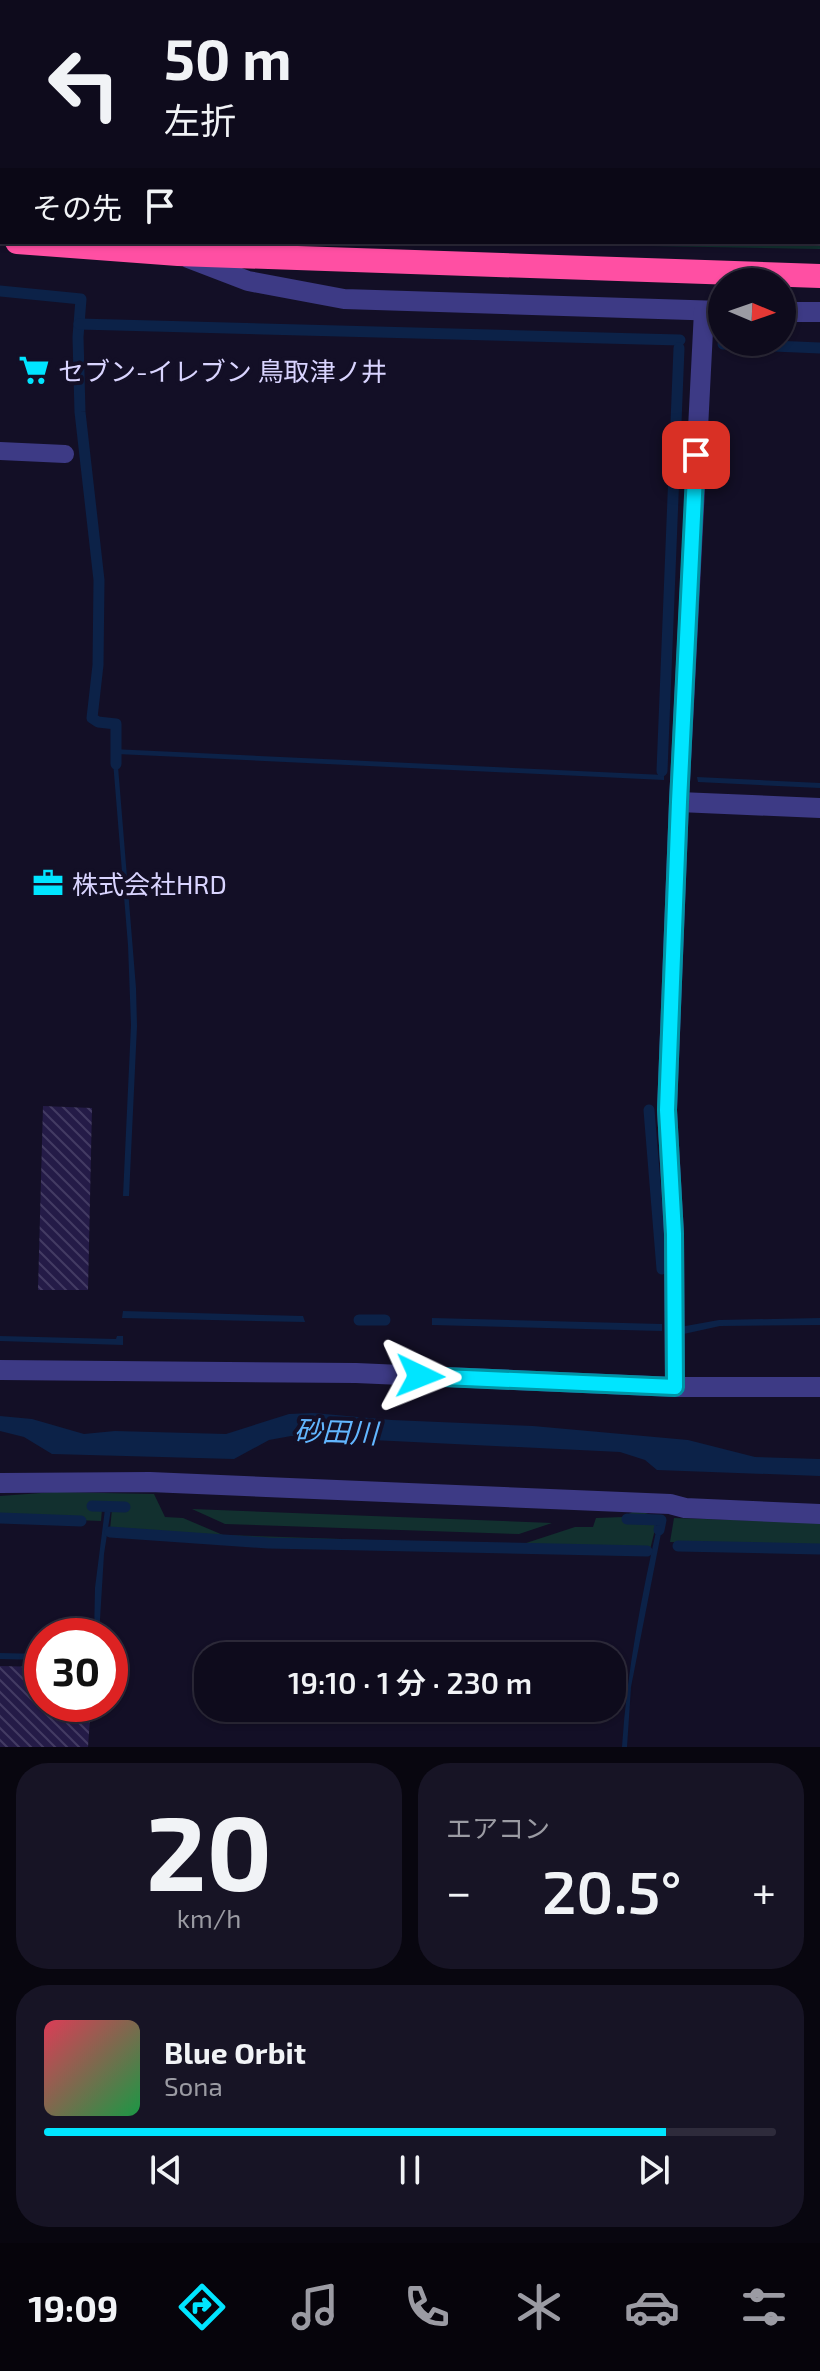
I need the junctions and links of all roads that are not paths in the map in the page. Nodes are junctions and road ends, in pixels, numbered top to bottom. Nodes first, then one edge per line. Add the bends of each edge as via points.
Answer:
1 (31, 244) edge
2 (178, 254) junction
3 (820, 276) edge
4 (708, 311) edge
5 (796, 312) edge
6 (820, 312) edge
7 (710, 356) edge
8 (0, 451) edge
9 (65, 454) dead end
10 (679, 802) junction
11 (820, 808) edge
12 (0, 1370) edge
13 (675, 1387) junction
14 (820, 1387) edge
15 (0, 1483) edge
16 (820, 1514) edge

1 - 2 highway
2 - 3 highway
2 - 4 street via 248,281 344,299
5 - 6 street
7 - 10 street
8 - 9 lane
10 - 11 street
10 - 13 street via 667,1110
12 - 13 street via 356,1373
13 - 14 street
15 - 16 street via 150,1482

